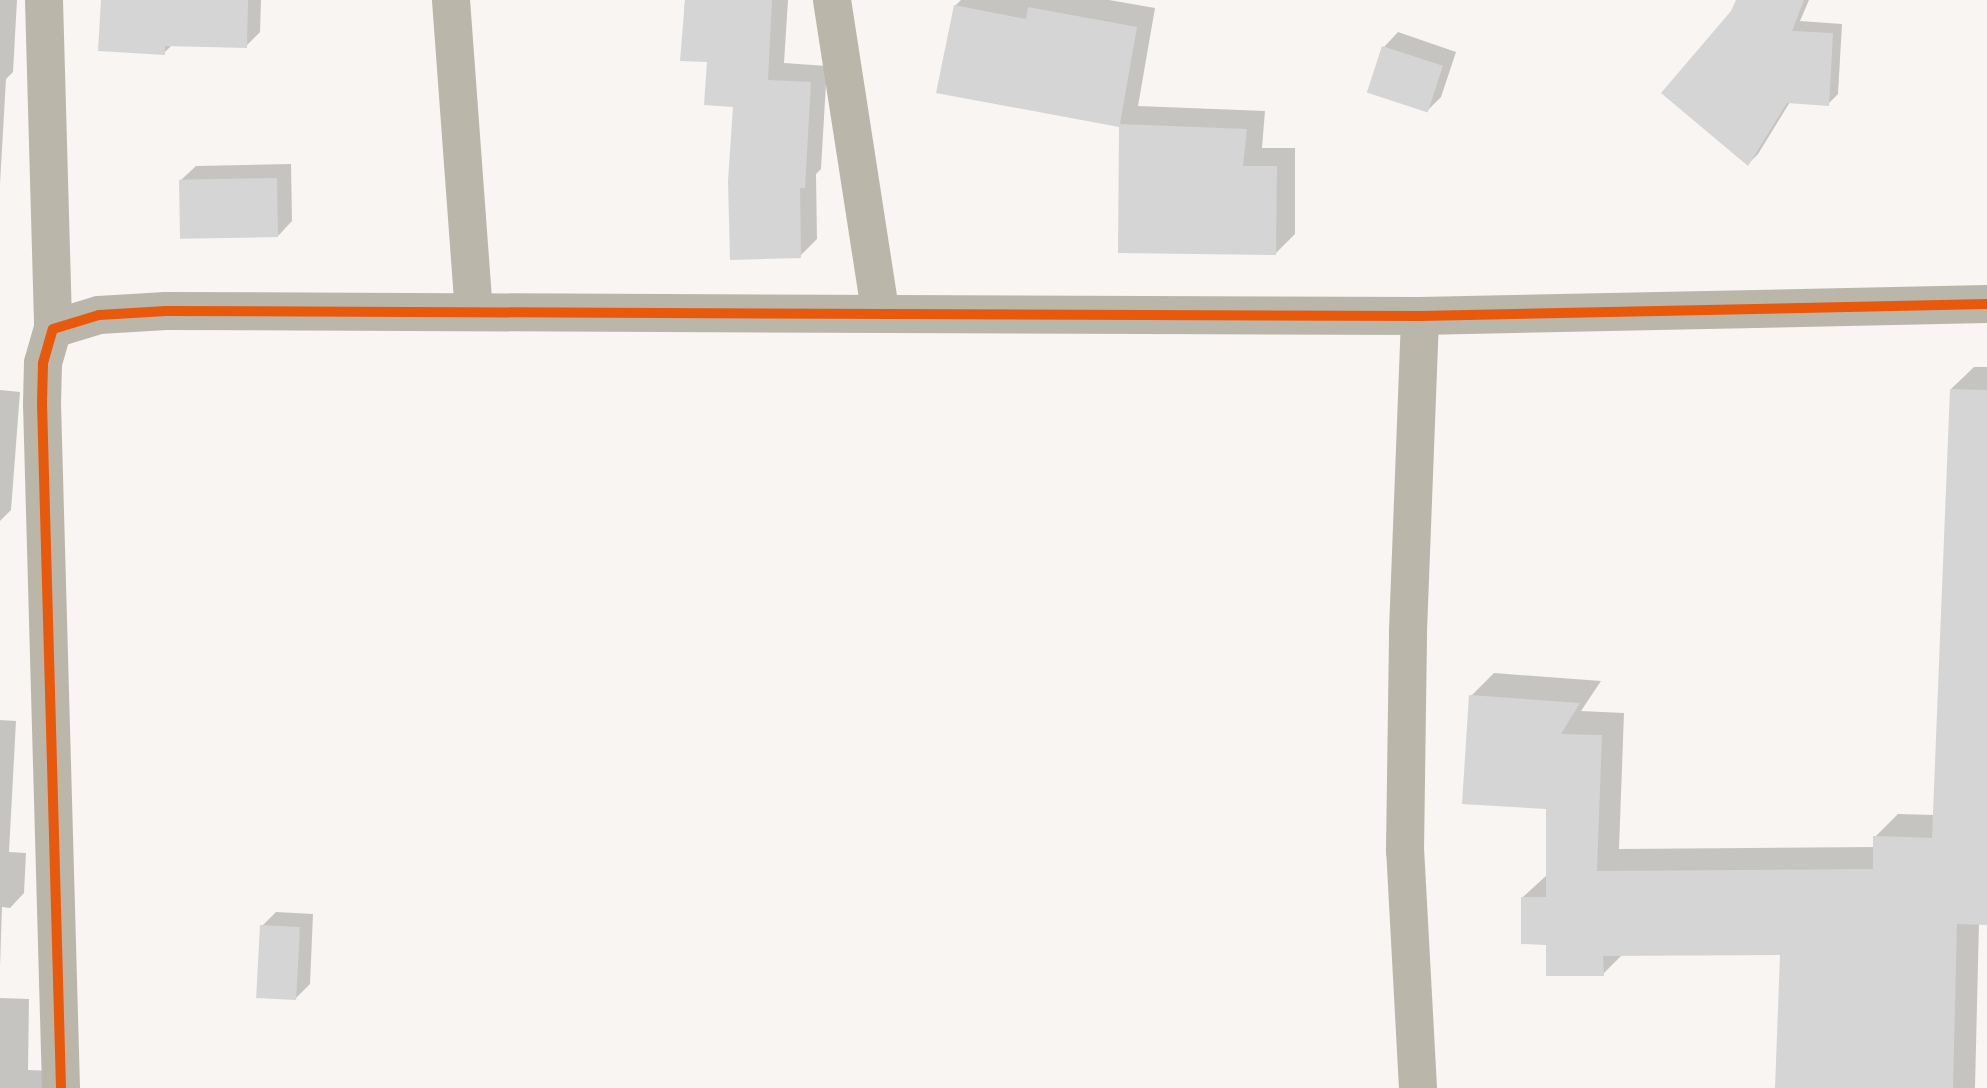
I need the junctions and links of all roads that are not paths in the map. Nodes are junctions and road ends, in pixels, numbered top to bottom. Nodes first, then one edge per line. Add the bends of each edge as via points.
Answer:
1 (44, 0) edge
2 (451, 0) edge
3 (832, 0) edge
4 (1987, 304) edge
5 (474, 311) junction
6 (880, 311) junction
7 (1420, 316) junction
8 (53, 329) junction
9 (61, 1088) edge
10 (1419, 1088) edge

1 - 8 street
2 - 5 street
3 - 6 street
4 - 7 street
5 - 6 street
5 - 8 street via 166,311 99,315
6 - 7 street
7 - 10 street via 1405,851
8 - 9 street via 43,363 42,404

